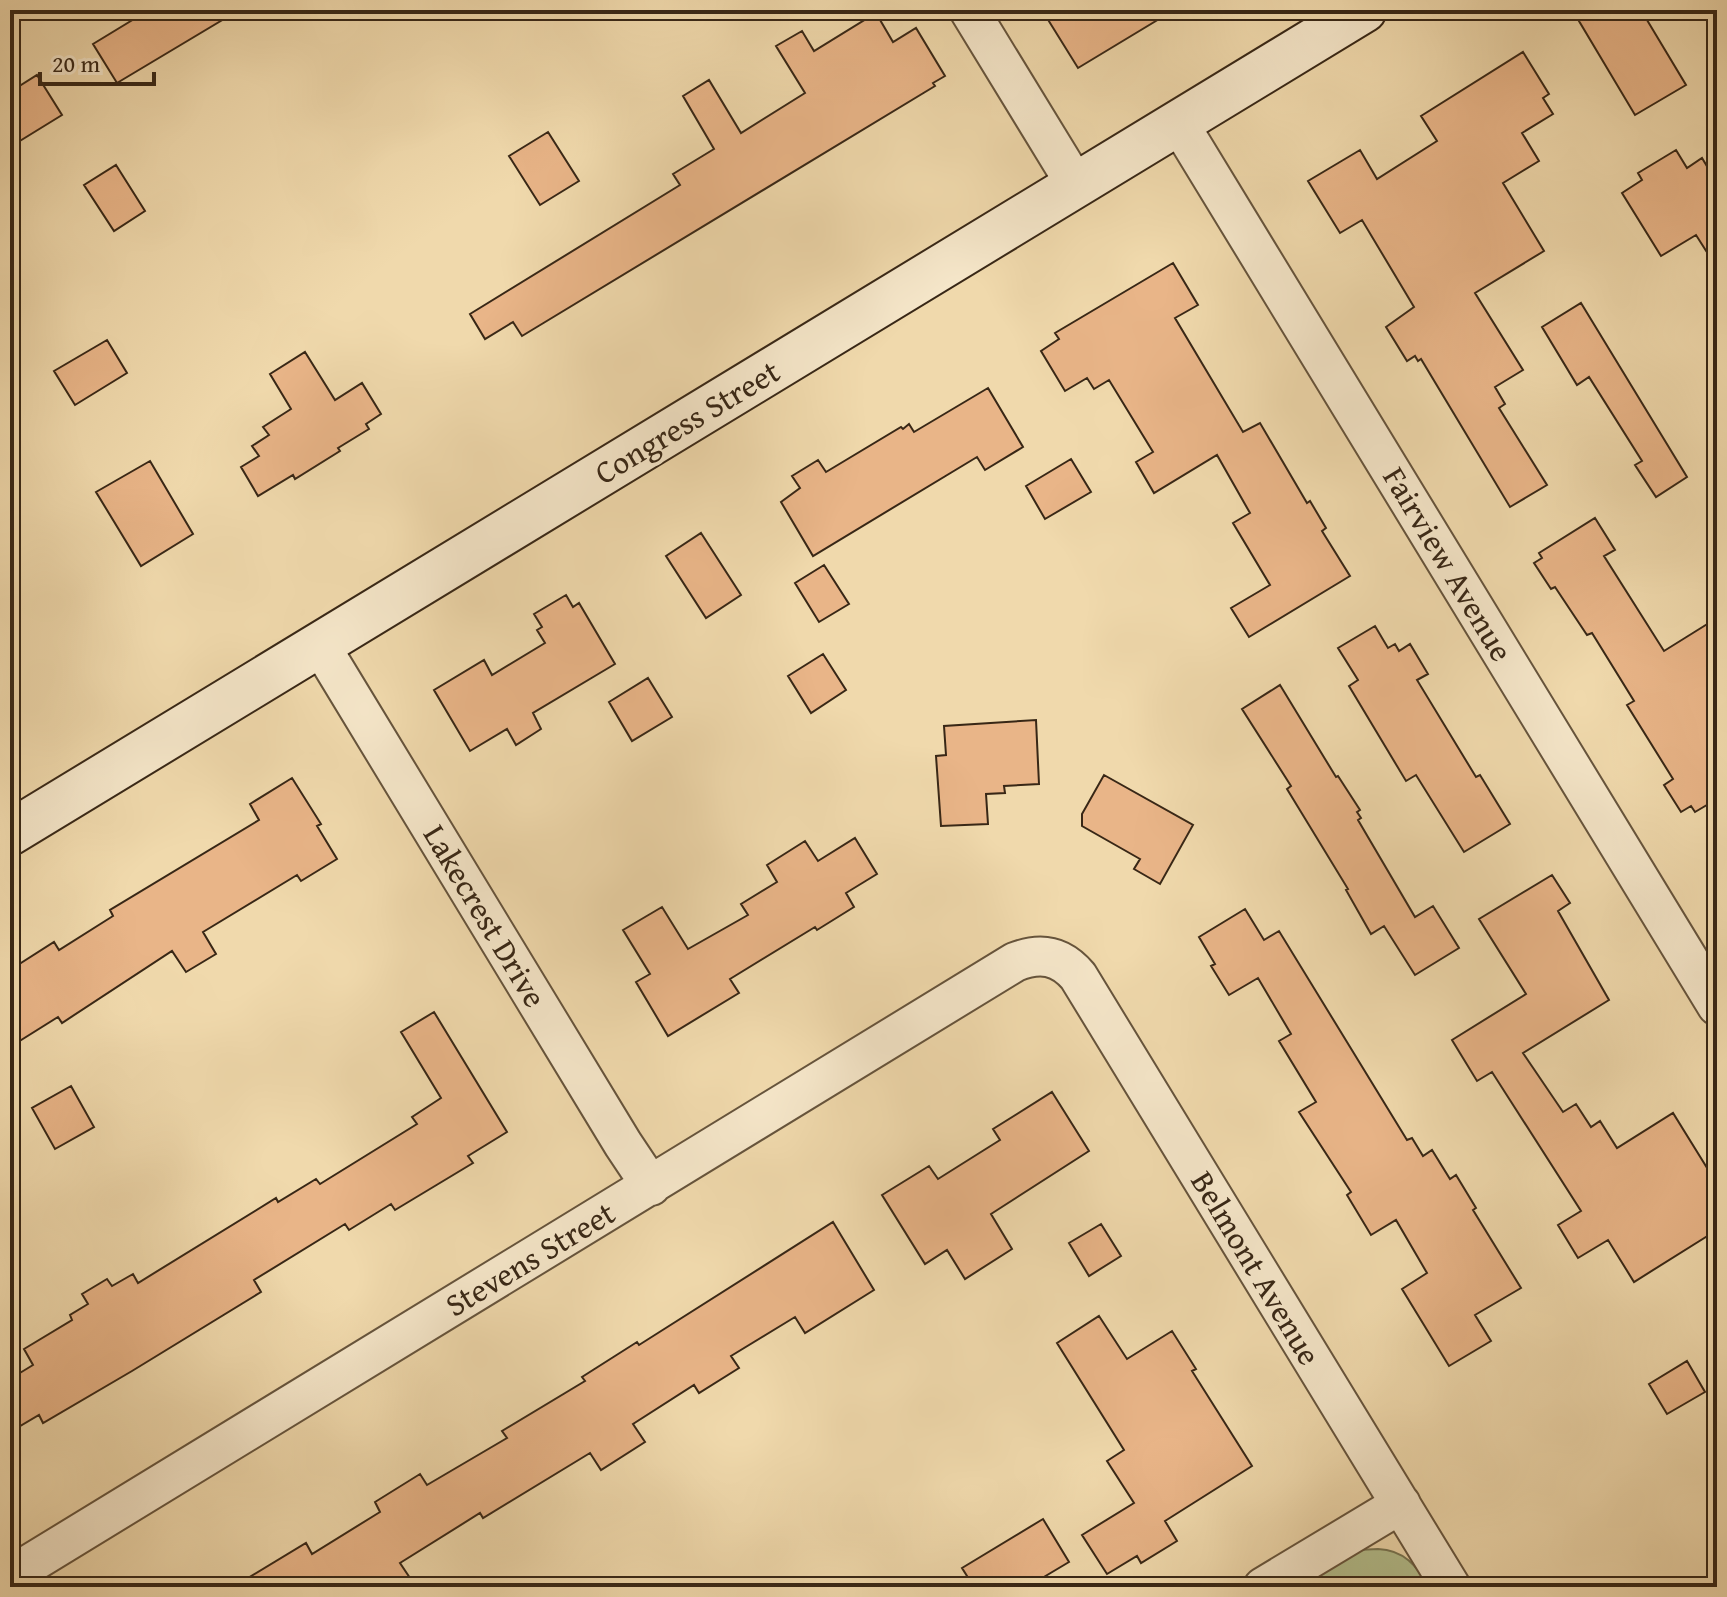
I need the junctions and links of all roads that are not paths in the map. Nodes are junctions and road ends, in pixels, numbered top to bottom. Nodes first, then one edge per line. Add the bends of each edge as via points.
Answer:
1 (969, 10) edge
2 (1364, 10) edge
3 (1178, 122) junction
4 (1076, 185) junction
5 (320, 645) junction
6 (10, 833) edge
7 (1054, 957) joint
8 (1717, 1006) edge
9 (651, 1186) junction
10 (1401, 1504) junction
11 (10, 1576) edge
12 (1263, 1587) edge
13 (1451, 1587) edge

1 - 4 street
2 - 3 street, Congress Street
3 - 4 street, Congress Street
3 - 8 street, Fairview Avenue
4 - 5 street, Congress Street
5 - 6 street, Congress Street
5 - 9 street, Lakecrest Drive
7 - 9 street, Stevens Street via 1015,962
7 - 10 street, Belmont Avenue via 1078,976
9 - 11 street, Stevens Street
10 - 12 street
10 - 13 street, Belmont Avenue

